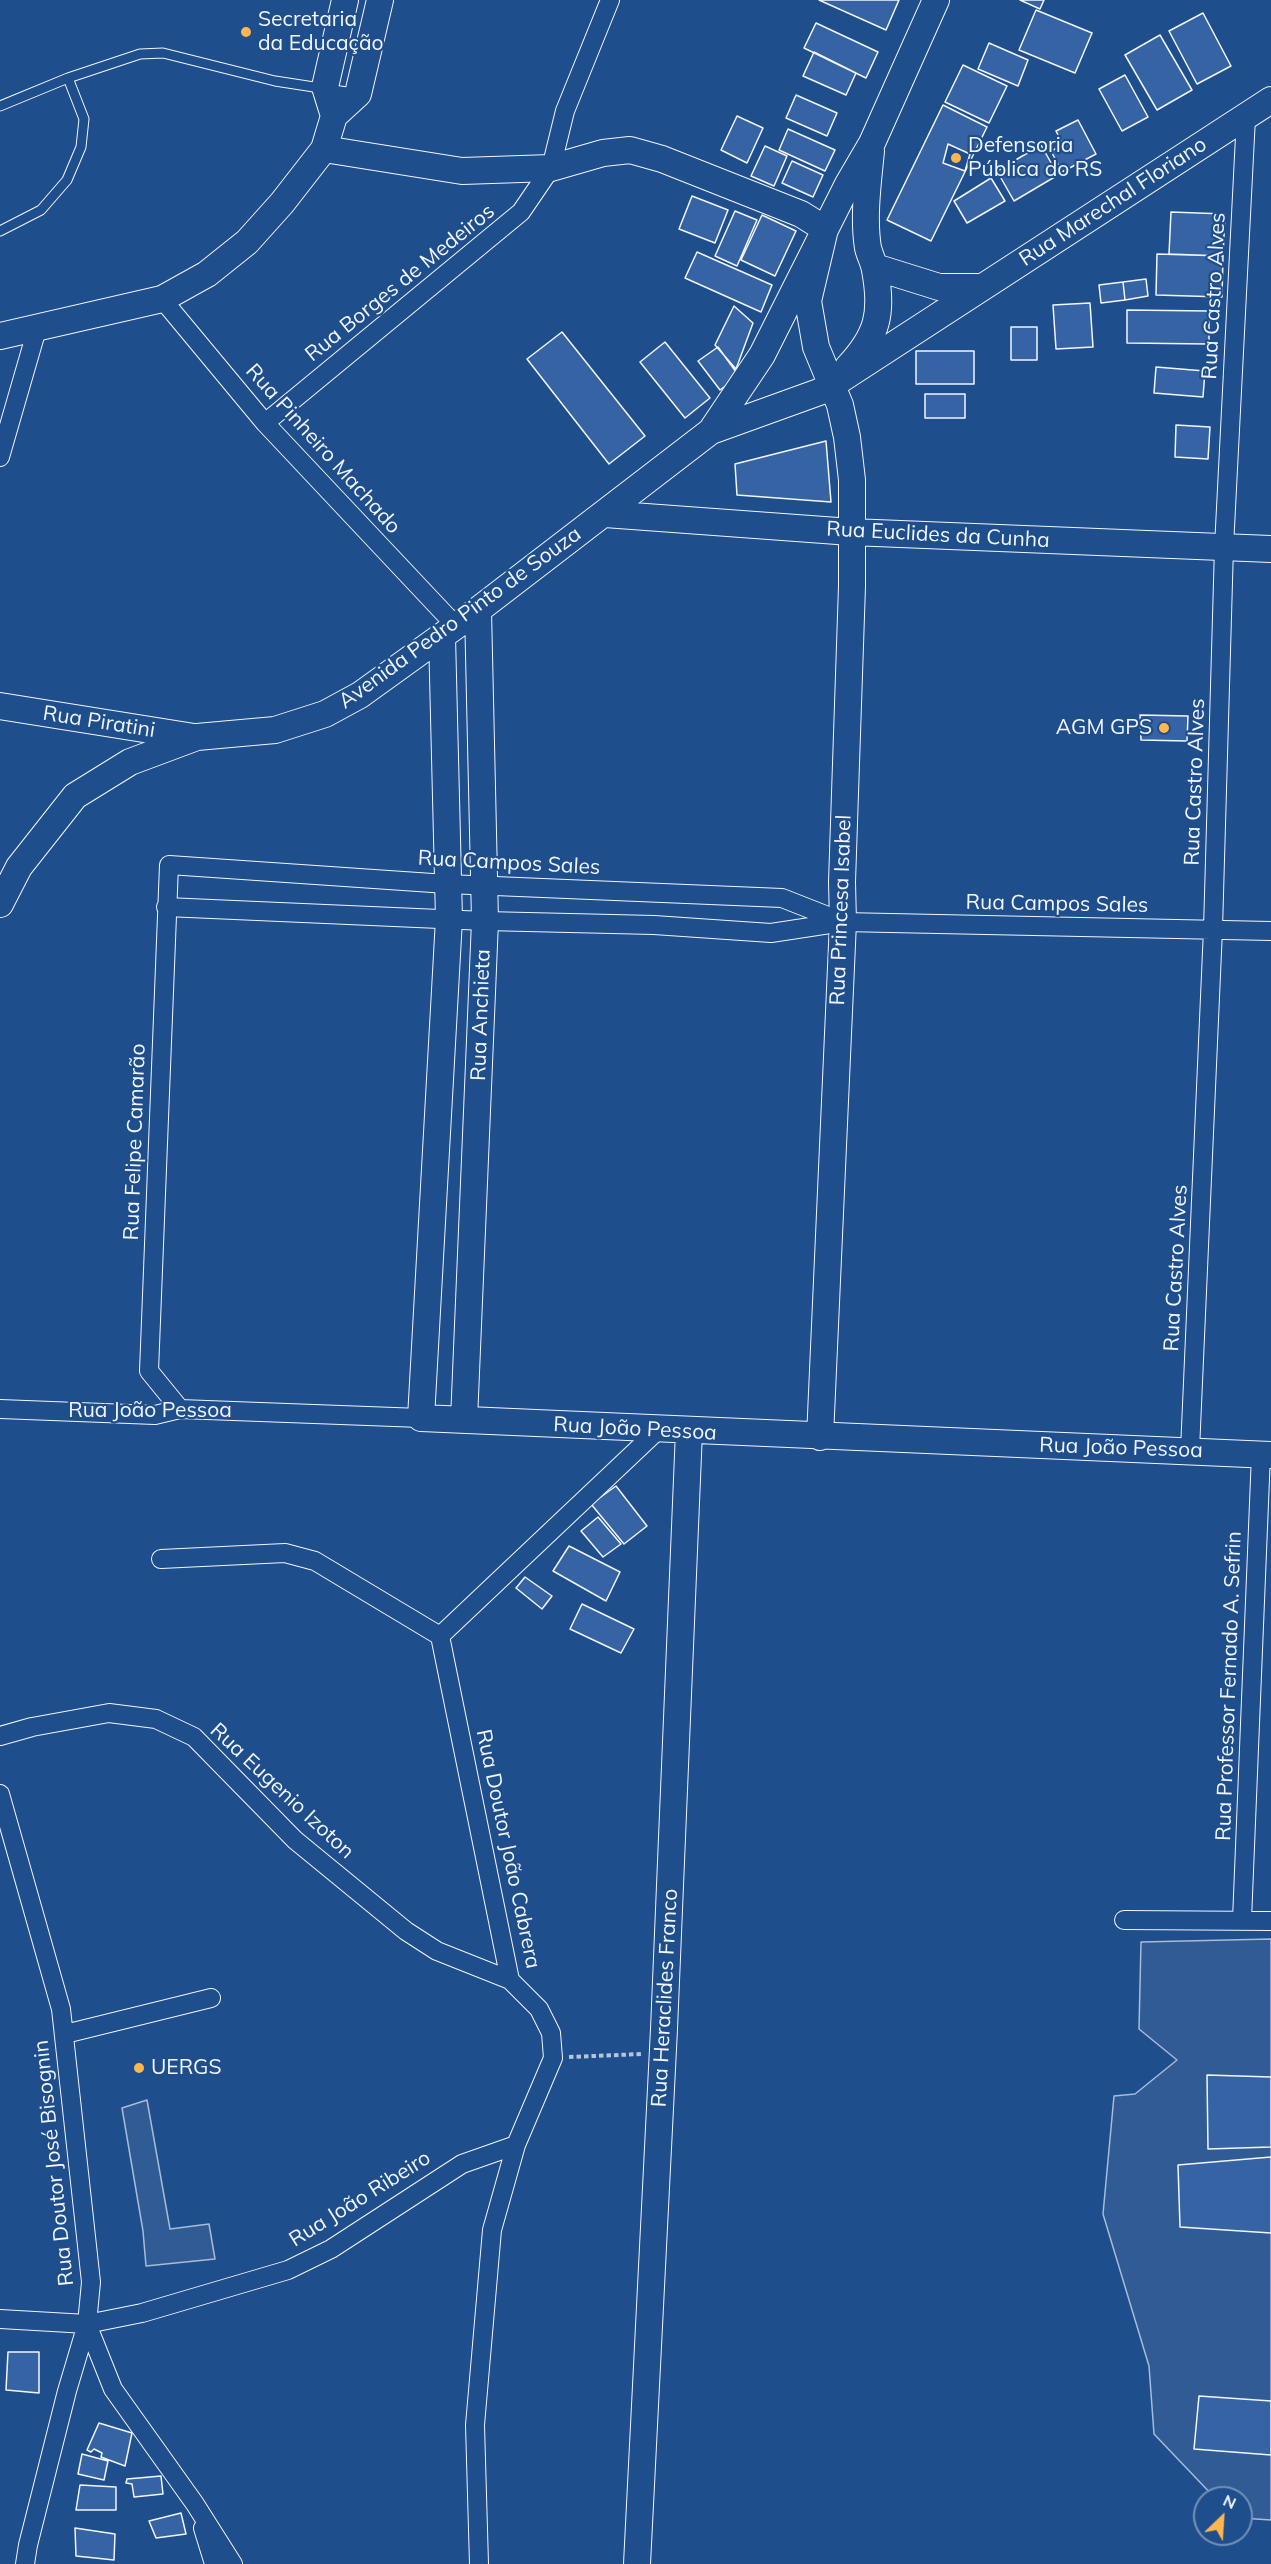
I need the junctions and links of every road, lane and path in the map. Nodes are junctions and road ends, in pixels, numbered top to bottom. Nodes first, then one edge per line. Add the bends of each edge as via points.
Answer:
1 (345, 0) edge
2 (380, 0) edge
3 (610, 0) edge
4 (936, 0) edge
5 (68, 78) junction
6 (325, 87) junction
7 (358, 94) junction
8 (1271, 100) edge
9 (0, 106) edge
10 (1271, 107) edge
11 (334, 116) junction
12 (1246, 117) junction
13 (872, 143) junction
14 (324, 149) junction
15 (551, 168) junction
16 (825, 229) junction
17 (0, 231) edge
18 (875, 267) junction
19 (981, 287) junction
20 (162, 299) junction
21 (37, 329) junction
22 (0, 336) edge
23 (832, 385) junction
24 (265, 423) junction
25 (711, 431) junction
26 (0, 457) edge
27 (605, 514) junction
28 (851, 532) junction
29 (1224, 547) junction
30 (1271, 549) edge
31 (478, 610) junction
32 (449, 631) junction
33 (0, 706) edge
34 (197, 737) junction
35 (169, 865) joint
36 (447, 884) junction
37 (485, 886) junction
38 (654, 892) junction
39 (0, 904) edge
40 (166, 907) junction
41 (449, 919) junction
42 (485, 921) junction
43 (843, 922) junction
44 (654, 925) junction
45 (1213, 928) junction
46 (1271, 930) edge
47 (435, 1164) junction
48 (475, 1165) junction
49 (0, 1409) edge
50 (180, 1409) junction
51 (422, 1418) junction
52 (464, 1420) junction
53 (658, 1430) junction
54 (689, 1431) junction
55 (820, 1437) junction
56 (1190, 1450) junction
57 (1266, 1455) edge
58 (161, 1559) dead end
59 (440, 1636) junction
60 (0, 1736) edge
61 (0, 1794) edge
62 (1124, 1920) dead end
63 (1242, 1920) junction
64 (1271, 1921) edge
65 (510, 1980) junction
66 (210, 1998) dead end
67 (65, 2034) junction
68 (663, 2052) junction
69 (553, 2058) junction
70 (516, 2145) junction
71 (0, 2319) edge
72 (87, 2324) junction
73 (195, 2504) junction
74 (26, 2564) edge
75 (214, 2564) edge
76 (233, 2564) edge
77 (478, 2564) edge
78 (637, 2564) edge

1 - 6 street
2 - 7 street
3 - 15 street via 565,111
4 - 13 street, Avenida Pedro Pinto de Souza
5 - 6 lane via 140,54 163,52 275,81
5 - 9 lane
5 - 17 lane via 84,119 81,147 67,180 41,210
6 - 7 lane
6 - 11 street
7 - 11 street
8 - 12 street, Rua Marechal Floriano
10 - 12 street, Rua Marechal Floriano
11 - 14 street
12 - 19 street, Rua Marechal Floriano
12 - 29 street, Rua Castro Alves
13 - 16 street, Avenida Pedro Pinto de Souza
13 - 18 street, Avenida Pedro Pinto de Souza via 867,226 868,249
14 - 15 street via 462,171
14 - 20 street via 248,242 207,274
15 - 16 street via 603,153 630,150 790,210
15 - 24 street, Rua Borges de Medeiros via 521,212
16 - 23 street, Rua Princesa Isabel via 808,301 816,347
16 - 25 street, Avenida Pedro Pinto de Souza via 762,355
18 - 19 street via 939,287
18 - 23 street, Avenida Pedro Pinto de Souza via 880,300 878,323 863,351
19 - 23 street, Rua Marechal Floriano
20 - 21 street
20 - 24 street, Rua Pinheiro Machado
21 - 22 street
21 - 26 street
23 - 25 street, Avenida Pedro Pinto de Souza
23 - 28 street, Rua Princesa Isabel via 847,437 852,480
24 - 32 street, Rua Pinheiro Machado
25 - 27 street, Avenida Pedro Pinto de Souza
27 - 28 street, Rua Euclides da Cunha
27 - 31 street, Avenida Pedro Pinto de Souza
28 - 29 street, Rua Euclides da Cunha
28 - 43 street, Rua Princesa Isabel
29 - 30 street, Rua Euclides da Cunha
29 - 45 street, Rua Castro Alves
31 - 32 street, Avenida Pedro Pinto de Souza
31 - 37 street, Rua Anchieta
32 - 34 street, Avenida Pedro Pinto de Souza via 360,695 326,714 274,730
32 - 36 street, Rua Anchieta
33 - 34 street, Rua Piratini
34 - 39 street, Avenida Pedro Pinto de Souza via 130,762 75,796 19,867
35 - 36 street, Rua Campos Sales
35 - 40 street, Rua Felipe Camarão
36 - 37 street, Rua Campos Sales
36 - 41 street, Rua Anchieta
37 - 38 street, Rua Campos Sales
37 - 42 street, Rua Anchieta
38 - 43 street, Rua Campos Sales via 782,898
38 - 44 street
40 - 41 street, Rua Campos Sales
40 - 50 street, Rua Felipe Camarão via 149,1371
41 - 42 street, Rua Campos Sales
41 - 47 street, Rua Anchieta
42 - 44 street, Rua Campos Sales
42 - 48 street, Rua Anchieta
43 - 44 street, Rua Campos Sales via 771,933
43 - 45 street, Rua Campos Sales
43 - 55 street, Rua Princesa Isabel
45 - 46 street, Rua Campos Sales
45 - 56 street, Rua Castro Alves
47 - 48 street
47 - 51 street, Rua Anchieta
48 - 52 street, Rua Anchieta
49 - 50 street, Rua João Pessoa via 155,1415
50 - 51 street, Rua João Pessoa
51 - 52 street, Rua João Pessoa
52 - 53 street, Rua João Pessoa
53 - 54 street, Rua João Pessoa
53 - 59 street
54 - 55 street, Rua João Pessoa
54 - 68 street, Rua Heraclides Franco
55 - 56 street, Rua João Pessoa
56 - 57 street, Rua João Pessoa
57 - 63 street, Rua Professor Fernado A. Sefrin
58 - 59 street via 285,1553 315,1561
59 - 65 street, Rua Doutor João Cabrera
60 - 65 street, Rua Eugenio Izoton via 109,1713 156,1719 194,1737 295,1840 406,1931 437,1951
61 - 67 street, Rua Doutor José Bisognin
62 - 63 street
63 - 64 street
65 - 69 street, Rua Doutor João Cabrera via 538,2009 551,2033
66 - 67 street
67 - 72 street, Rua Doutor José Bisognin via 91,2282
68 - 69 path
68 - 78 street, Rua Heraclides Franco
69 - 70 street
70 - 72 street, Rua João Ribeiro via 462,2164 331,2248 288,2270 141,2313
70 - 77 street via 492,2230 475,2425
71 - 72 street, Rua João Ribeiro
72 - 73 street via 114,2389
72 - 74 street, Rua Doutor José Bisognin
73 - 75 street
73 - 76 street

